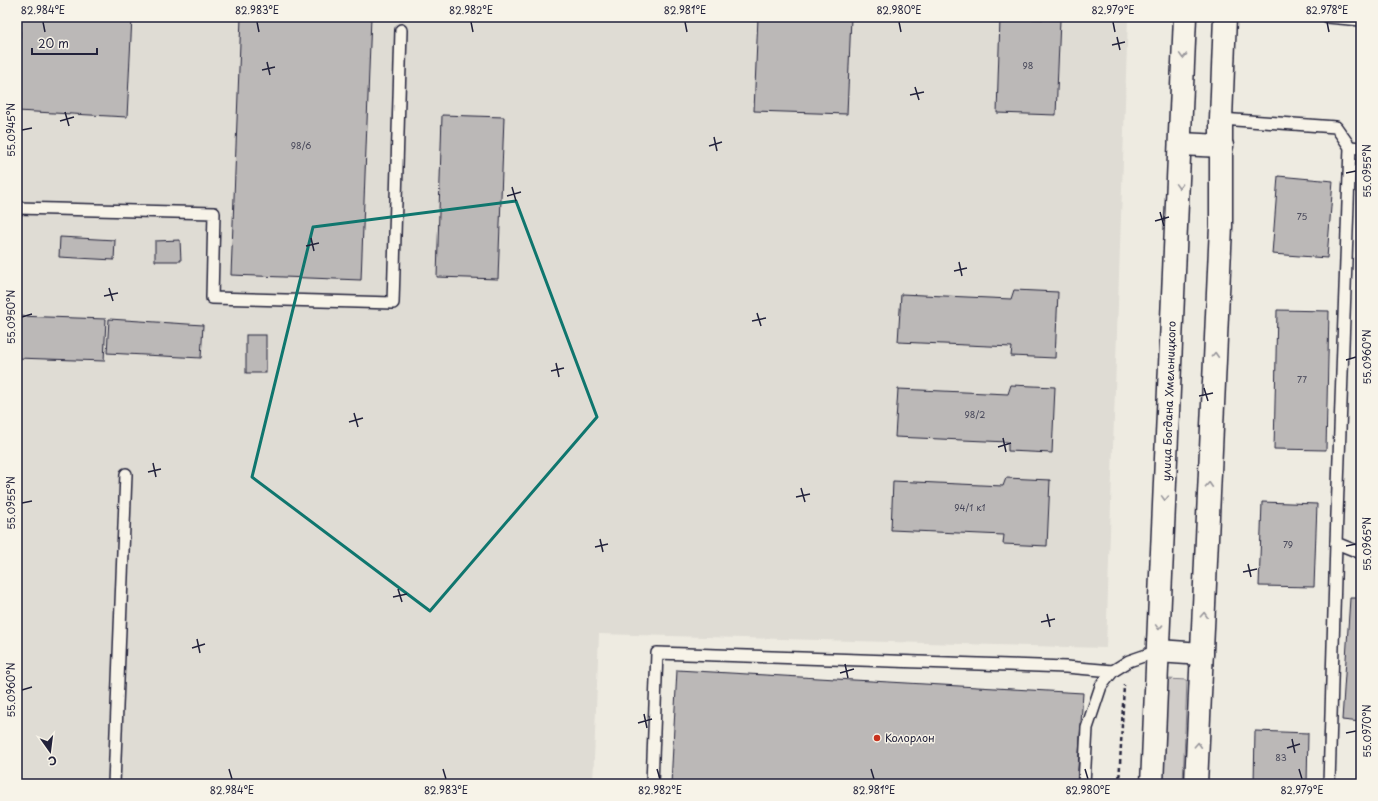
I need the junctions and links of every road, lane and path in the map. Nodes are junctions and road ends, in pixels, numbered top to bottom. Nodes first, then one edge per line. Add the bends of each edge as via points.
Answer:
1 (1185, 17) edge
2 (1225, 17) edge
3 (1328, 17) edge
4 (1361, 20) edge
5 (401, 30) dead end
6 (1221, 119) junction
7 (1180, 144) junction
8 (1222, 146) junction
9 (1355, 147) edge
10 (17, 208) edge
11 (126, 474) dead end
12 (1336, 543) junction
13 (1361, 553) edge
14 (1158, 651) junction
15 (1202, 654) junction
16 (1125, 664) junction
17 (1113, 671) junction
18 (114, 784) edge
19 (652, 784) edge
20 (1084, 784) edge
21 (1119, 784) edge
22 (1152, 784) edge
23 (1196, 784) edge
24 (1328, 784) edge

1 -> 7 highway, улица Богдана Хмельницкого
2 - 6 highway
3 - 4 lane
5 - 10 lane via 393,303 212,298 214,213
6 - 8 highway
6 - 9 lane via 1336,127
7 - 8 highway
7 -> 14 highway, улица Богдана Хмельницкого
15 -> 8 highway via 1221,226
9 - 12 lane
11 - 18 lane
12 - 13 lane
12 - 24 lane
14 - 15 highway
14 - 16 lane
14 - 22 highway, улица Богдана Хмельницкого
23 -> 15 highway
16 - 17 lane
16 - 21 path
17 - 19 lane via 1066,667 657,653
17 - 20 lane via 1101,686 1087,728

